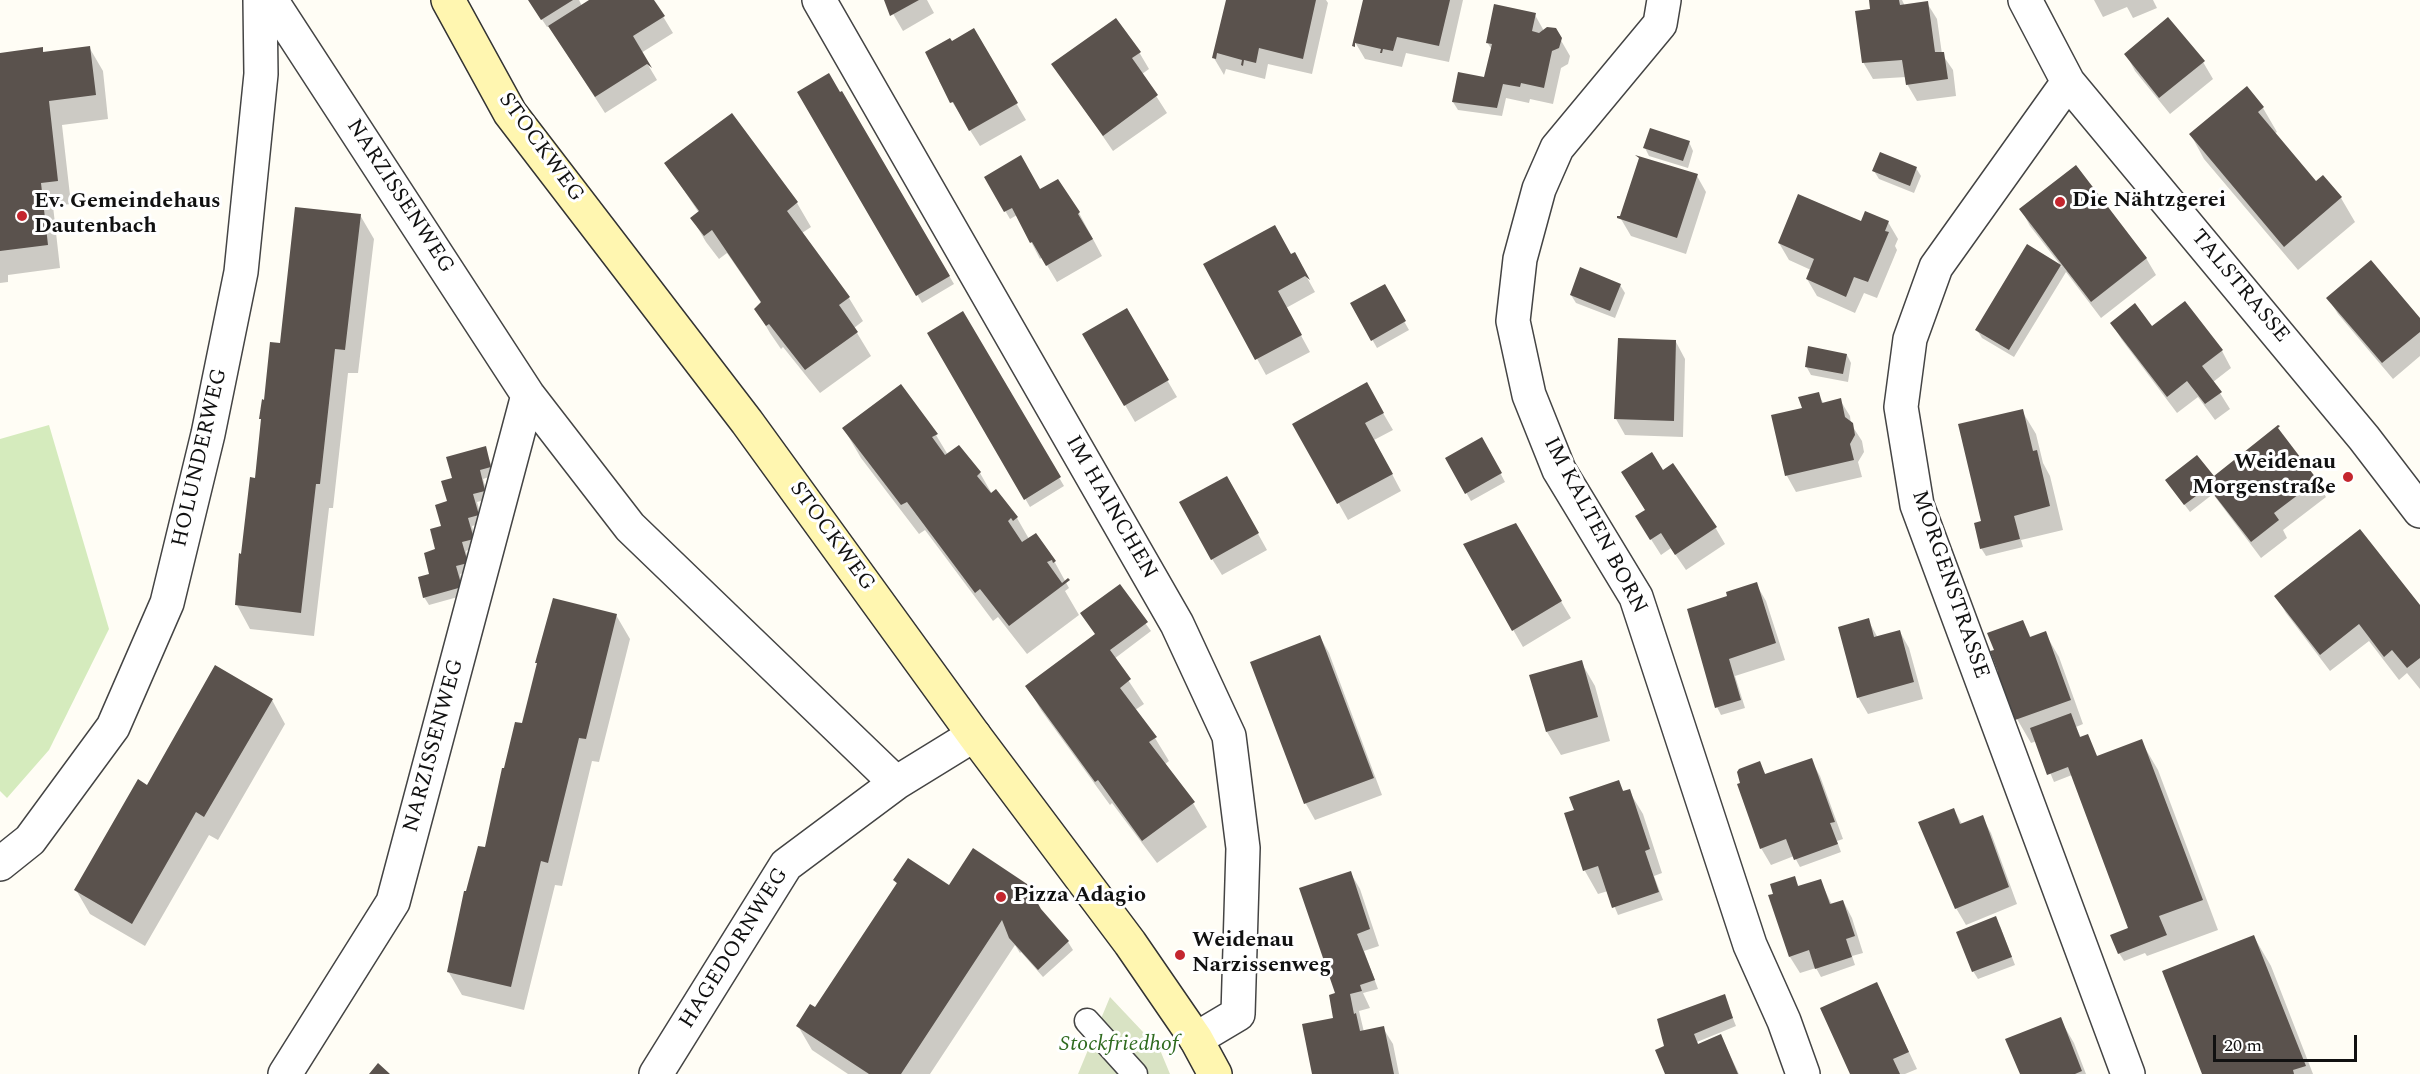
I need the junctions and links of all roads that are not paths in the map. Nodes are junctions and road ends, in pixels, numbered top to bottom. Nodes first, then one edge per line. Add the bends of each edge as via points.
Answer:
1 (260, 0) edge
2 (271, 0) edge
3 (448, 0) edge
4 (819, 0) edge
5 (1664, 0) edge
6 (2025, 0) edge
7 (2068, 82) junction
8 (528, 395) junction
9 (2420, 511) edge
10 (974, 735) junction
11 (896, 783) junction
12 (0, 864) edge
13 (1087, 1021) dead end
14 (1196, 1039) junction
15 (285, 1074) edge
16 (656, 1074) edge
17 (1135, 1074) edge
18 (1215, 1074) edge
19 (1803, 1074) edge
20 (2128, 1074) edge

1 - 12 street, HOLUNDERWEG via 261,74 241,272 208,434 167,603 113,727 30,840
2 - 8 street, NARZISSENWEG
3 - 10 street, STOCKWEG via 510,112 747,422
4 - 14 street, IM HAINCHEN via 1177,624 1229,736 1243,848 1238,1014
5 - 19 street, IM KALTEN BORN via 1660,24 1557,148 1539,189 1520,259 1513,321 1529,395 1559,470 1636,597 1750,945
6 - 7 street, TALSTRASSE
7 - 9 street, TALSTRASSE via 2364,438
7 - 20 street, MORGENSTRASSE via 1936,267 1910,339 1901,407 1917,505
8 - 11 street, NARZISSENWEG via 630,527
8 - 15 street, NARZISSENWEG via 393,902
10 - 11 street, HAGEDORNWEG
10 - 14 street, STOCKWEG via 1130,943
11 - 16 street, HAGEDORNWEG via 786,865
13 - 17 lane
14 - 18 street, STOCKWEG

